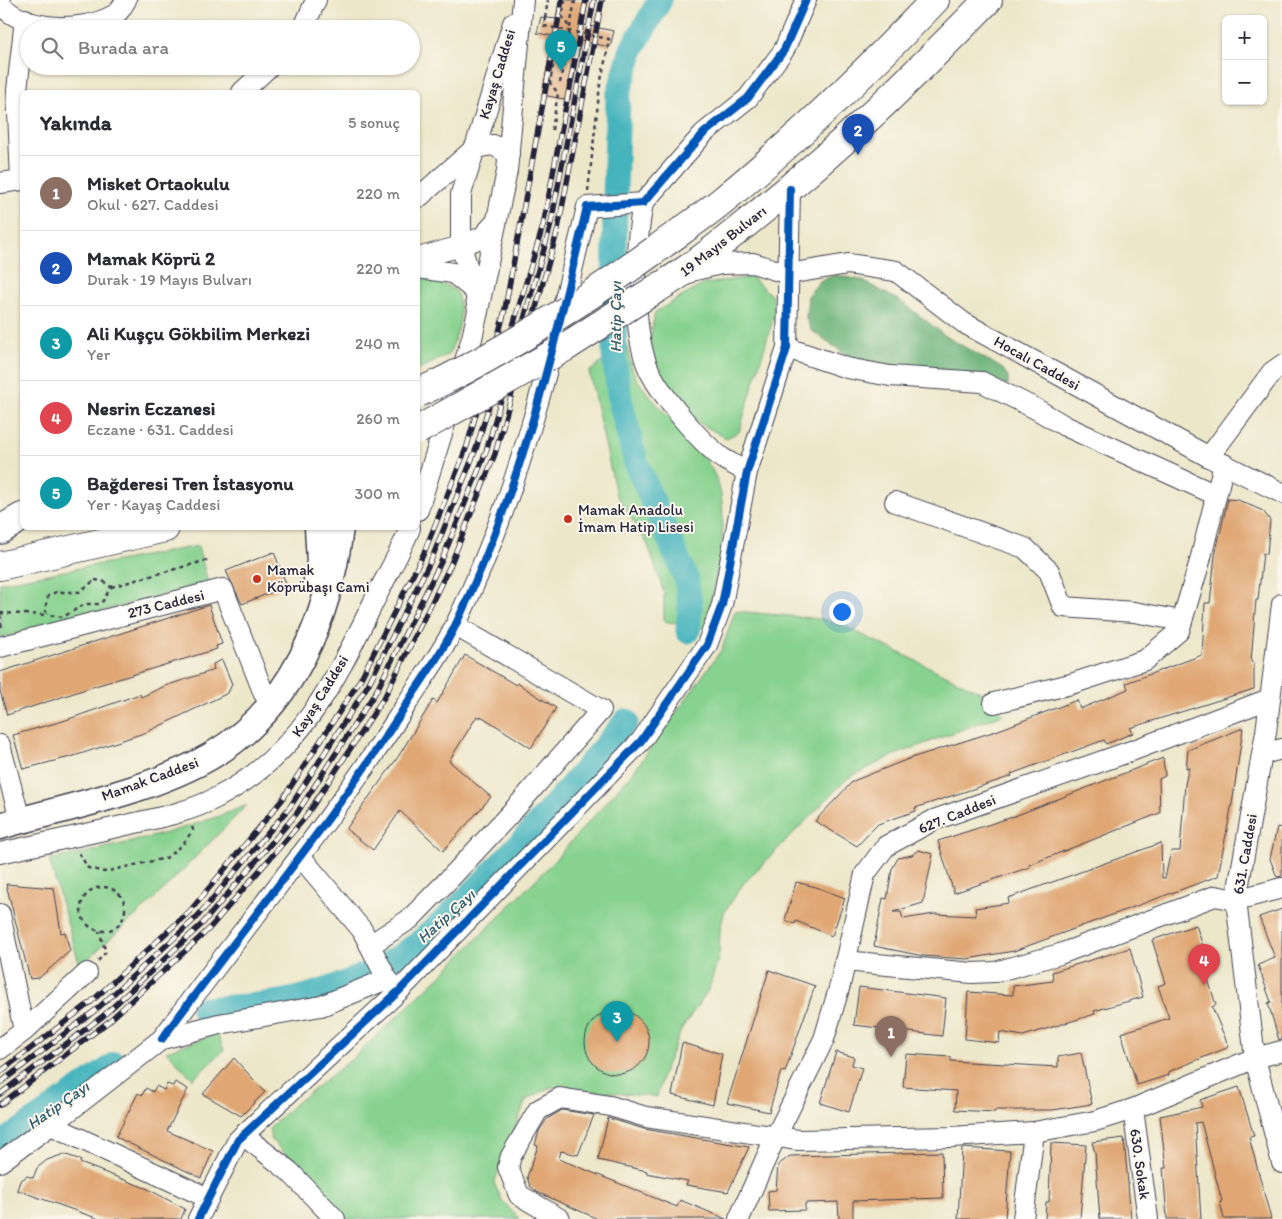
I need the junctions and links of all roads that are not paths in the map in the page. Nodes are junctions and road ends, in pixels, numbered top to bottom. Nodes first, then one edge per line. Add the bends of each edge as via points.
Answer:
1 (126, 0) edge
2 (316, 0) edge
3 (522, 0) edge
4 (806, 0) edge
5 (926, 0) edge
6 (935, 0) edge
7 (988, 0) edge
8 (0, 4) edge
9 (25, 19) edge
10 (101, 20) edge
11 (307, 20) edge
12 (897, 40) junction
13 (20, 63) edge
14 (260, 75) edge
15 (244, 90) edge
16 (20, 144) edge
17 (475, 148) junction
18 (509, 154) junction
19 (20, 180) edge
20 (0, 183) edge
21 (790, 189) junction
22 (420, 196) edge
23 (625, 204) junction
24 (496, 222) junction
25 (462, 246) junction
26 (420, 257) edge
27 (420, 268) edge
28 (683, 273) junction
29 (788, 274) junction
30 (475, 291) junction
31 (478, 311) junction
32 (787, 348) junction
33 (1282, 365) edge
34 (420, 392) edge
35 (420, 429) edge
36 (1216, 461) junction
37 (747, 472) junction
38 (1282, 493) edge
39 (1216, 495) junction
40 (895, 502) dead end
41 (420, 504) edge
42 (20, 518) edge
43 (20, 525) edge
44 (0, 530) edge
45 (156, 530) edge
46 (318, 530) edge
47 (340, 530) edge
48 (409, 530) edge
49 (0, 566) edge
50 (1282, 604) edge
51 (1182, 621) junction
52 (456, 626) junction
53 (0, 647) edge
54 (264, 694) junction
55 (1269, 699) junction
56 (994, 702) dead end
57 (0, 745) edge
58 (1282, 749) edge
59 (1262, 754) junction
60 (6, 815) edge
61 (0, 853) edge
62 (300, 856) junction
63 (1282, 888) edge
64 (1236, 900) junction
65 (0, 914) edge
66 (845, 961) junction
67 (383, 968) junction
68 (87, 972) road end
69 (24, 1031) junction
70 (162, 1039) junction
71 (0, 1049) edge
72 (1282, 1051) edge
73 (1255, 1058) junction
74 (1133, 1109) junction
75 (51, 1125) junction
76 (1034, 1132) junction
77 (243, 1135) junction
78 (774, 1138) junction
79 (0, 1162) edge
80 (1282, 1163) edge
81 (208, 1198) junction
82 (198, 1219) edge
83 (335, 1219) edge
84 (560, 1219) edge
85 (739, 1219) edge
86 (1023, 1219) edge
87 (1148, 1219) edge

1 - 10 street via 116,15
2 - 11 street
3 - 17 street, Kayaş Caddesi
3 - 18 street
4 - 23 street via 784,50 748,98
5 - 12 street
6 - 12 highway
7 - 21 highway, 19 Mayıs Bulvarı via 901,89
8 - 9 street via 7,12
12 - 34 highway, bridge via 784,148 656,250 588,298 504,348
13 - 16 street via 17,90
14 - 15 street
17 - 18 street via 493,145
17 - 22 street
17 - 25 street, Kayaş Caddesi via 461,194
18 - 24 street
19 - 20 street
21 - 28 highway, 19 Mayıs Bulvarı
21 - 29 street
23 - 37 street via 637,237 638,329 650,372 687,423 720,456
23 - 52 street via 587,207 528,440 499,522
24 - 25 street via 482,237
24 - 31 street
25 - 26 street
25 - 30 street, Kayaş Caddesi
27 - 30 street via 453,273
28 - 29 street via 721,264 753,263
28 - 35 highway, 19 Mayıs Bulvarı, bridge via 564,348
29 - 32 street
29 - 36 street, Hocalı Caddesi via 848,264 896,271 964,322
30 - 31 street, Kayaş Caddesi
31 - 41 street, Kayaş Caddesi
32 - 37 street
32 - 39 street via 847,368 890,376 982,382 1064,426
33 - 36 street via 1272,372
36 - 38 street, Hocalı Caddesi
36 - 39 street
37 - 67 street via 722,605 707,644 641,741
39 - 51 street
40 - 51 street via 1025,548 1049,571 1063,607 1134,612
42 - 44 highway
43 - 44 highway
45 - 49 highway
46 - 54 main road, Mamak Caddesi via 320,562 311,604 292,652
47 - 60 main road, Mamak Caddesi via 331,584 314,632 288,684 245,733 212,756 168,776 112,794
48 - 61 street, Kayaş Caddesi via 354,643 320,702 293,740 249,778 188,809
50 - 55 street, 631. Caddesi
51 - 56 street via 1179,631 1145,660 1071,684
52 - 62 street via 379,747
52 - 67 street via 601,710 520,804 410,919
53 - 54 street, 273 Caddesi via 223,589
54 - 60 main road, Mamak Caddesi via 239,722 186,755
55 - 59 street, 631. Caddesi
55 - 66 street, 627. Caddesi via 934,820 886,846 865,874
57 - 60 street
58 - 59 street
59 - 64 street, 631. Caddesi
62 - 67 street via 362,930
62 - 70 street
63 - 64 street
64 - 66 street via 1215,896 1060,954 995,972 972,973
64 - 73 street, 631. Caddesi
65 - 69 street
66 - 78 street, 627. Caddesi via 824,1039
67 - 70 street via 321,1006 219,1024
67 - 77 street
68 - 69 street
69 - 71 street
70 - 75 street
72 - 73 street
73 - 74 street
73 - 80 street, 631. Caddesi
74 - 76 street via 1095,1121
74 - 87 street, 630. Sokak
75 - 79 street
75 - 81 street
76 - 78 street via 817,1140
76 - 86 street
77 - 81 street
77 - 83 street via 289,1171
78 - 84 street via 646,1117 610,1106 560,1098 538,1110 508,1167 519,1195
78 - 85 street, 627. Caddesi
81 - 82 street

